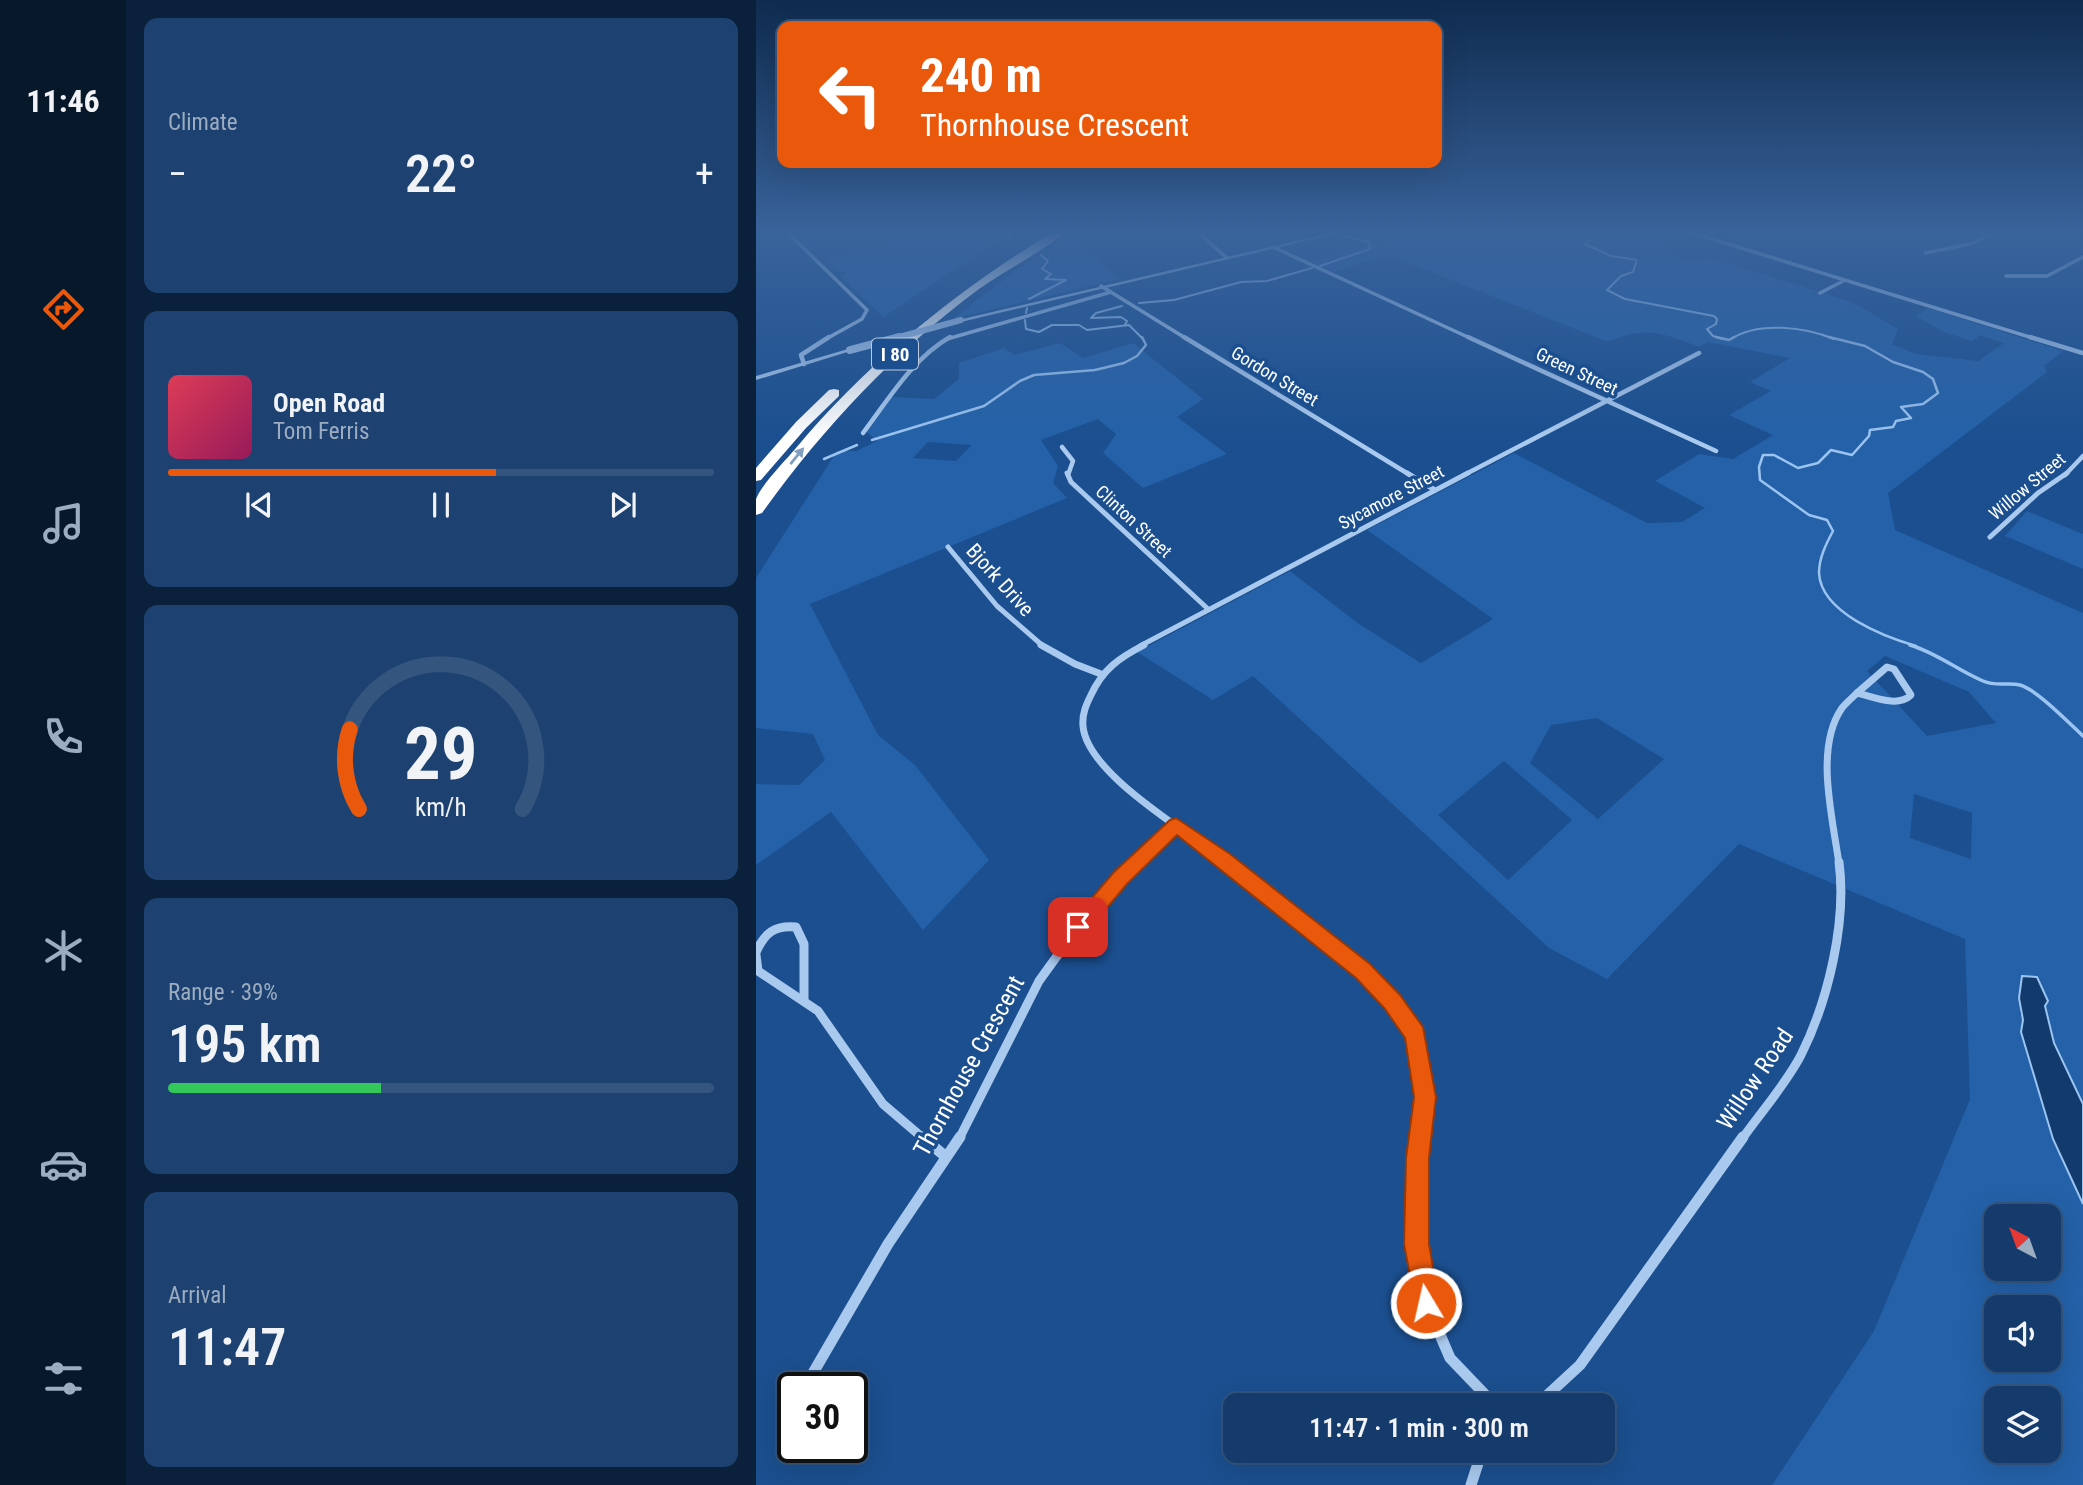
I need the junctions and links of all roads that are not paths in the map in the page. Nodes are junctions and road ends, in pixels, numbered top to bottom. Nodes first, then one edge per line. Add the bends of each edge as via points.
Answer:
1 (856, 299) edge
2 (942, 299) edge
3 (959, 299) edge
4 (1046, 299) edge
5 (1088, 299) edge
6 (1123, 299) edge
7 (1386, 299) edge
8 (1908, 299) edge
9 (1699, 353) dead end
10 (2083, 353) edge
11 (804, 364) junction
12 (756, 379) edge
13 (1605, 400) junction
14 (863, 433) dead end
15 (1062, 447) dead end
16 (1716, 451) dead end
17 (2083, 456) edge
18 (756, 477) edge
19 (1435, 490) junction
20 (756, 510) edge
21 (1990, 537) dead end
22 (948, 547) dead end
23 (1208, 609) junction
24 (1101, 674) junction
25 (1857, 693) junction
26 (1176, 825) junction
27 (756, 953) edge
28 (804, 1002) junction
29 (945, 1157) junction
30 (814, 1372) edge
31 (1484, 1393) edge
32 (1550, 1393) edge
33 (1478, 1463) edge
34 (1471, 1485) edge

1 - 11 street via 867,310 862,319 805,350 801,355
2 - 18 highway, I 80 via 801,425
20 -> 3 highway, I 80 via 824,422 929,321
4 - 11 street, bridge
5 - 14 street via 953,335 939,343 907,375
6 - 19 street, Gordon Street
7 - 13 street, Green Street
8 - 10 street
9 - 13 street, Sycamore Street
11 - 12 street
13 - 16 street, Green Street
13 - 19 street, Sycamore Street
15 - 23 street, Clinton Street via 1073,461 1067,472 1071,482
17 - 21 street, Willow Street
19 - 23 street, Sycamore Street
22 - 24 street, Bjork Drive via 1017,628 1073,665
23 - 24 street, Sycamore Street via 1130,652
24 - 26 street via 1084,710 1083,728 1094,753 1120,782
25 - 25 street, Willow Road via 1896,702 1911,695 1894,668 1887,667
25 - 32 street, Willow Road via 1842,708 1831,731 1827,769 1841,878 1836,936 1825,998 1801,1056 1580,1365
26 - 29 street, Thornhouse Crescent via 1121,878 1039,981 978,1105
26 - 31 street via 1363,971 1415,1034 1425,1097 1417,1158 1416,1244 1426,1303 1450,1358
27 - 28 street via 758,971
27 - 28 street via 764,935 780,925 796,928 804,944
28 - 29 street via 818,1011 883,1104
29 - 30 street, Thornhouse Crescent
33 - 34 street

